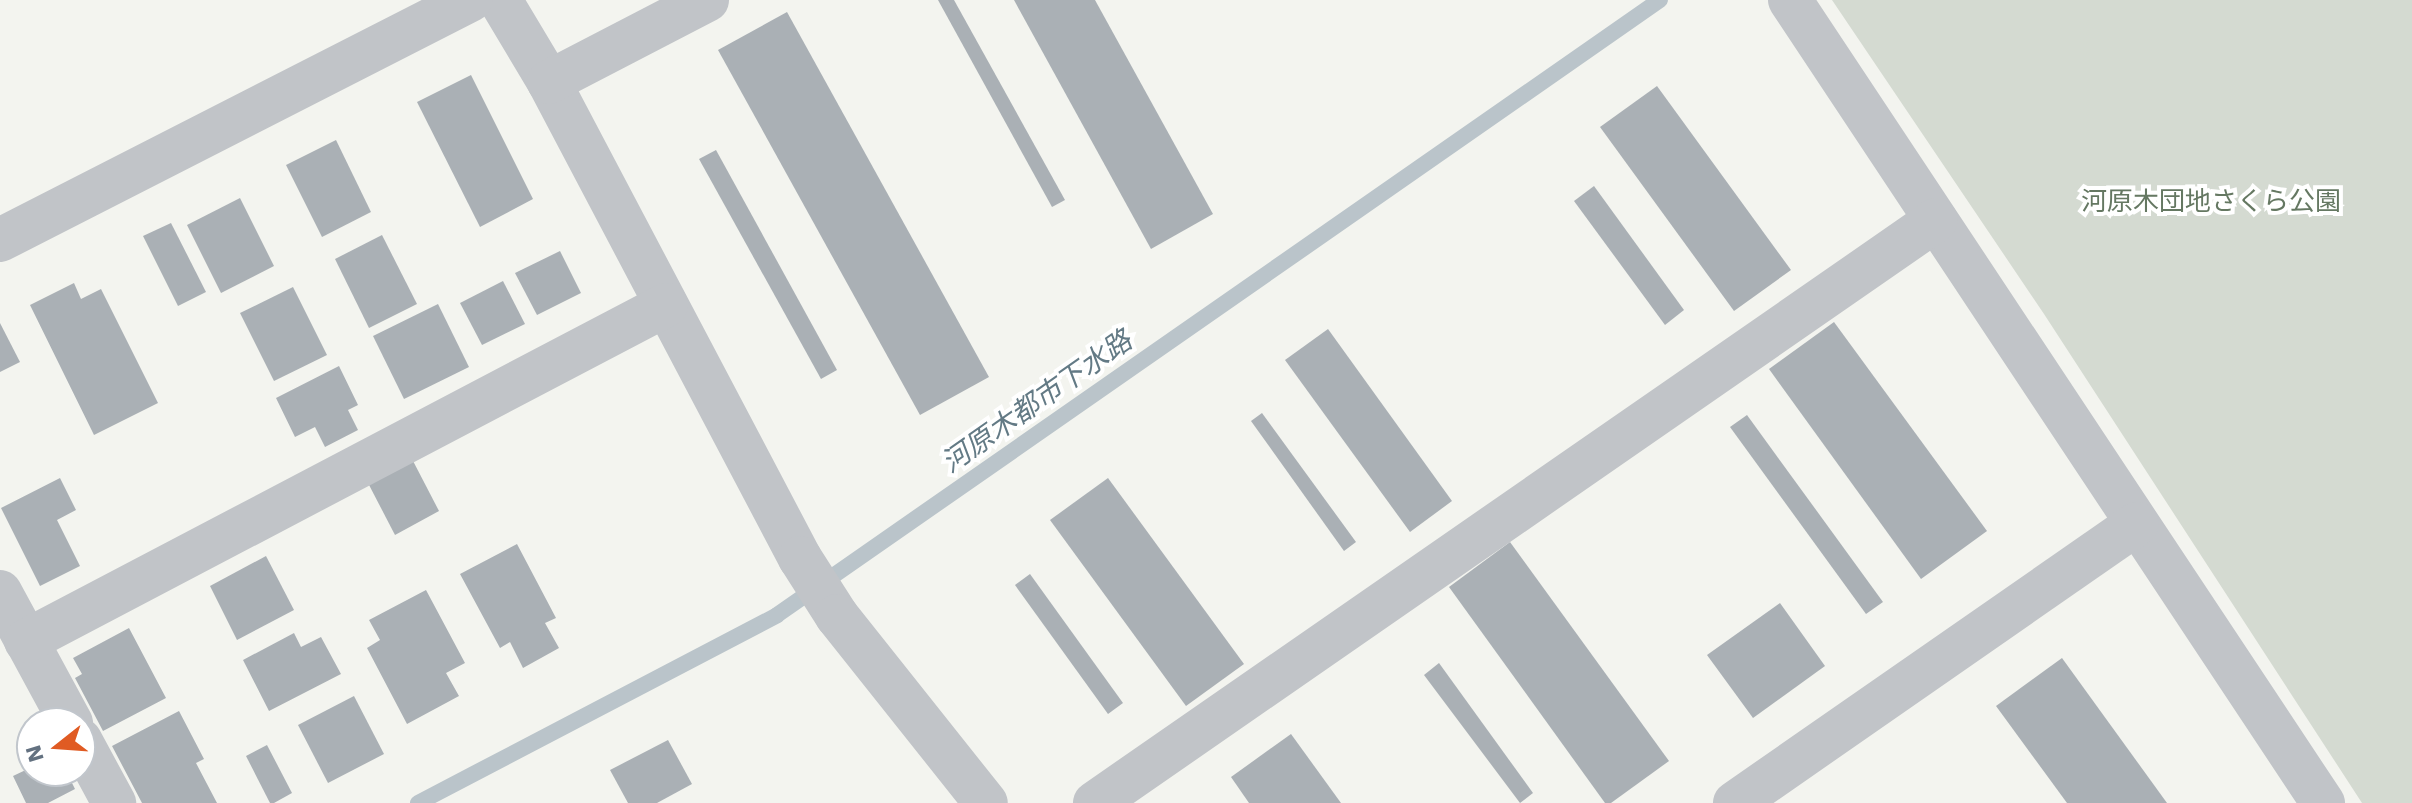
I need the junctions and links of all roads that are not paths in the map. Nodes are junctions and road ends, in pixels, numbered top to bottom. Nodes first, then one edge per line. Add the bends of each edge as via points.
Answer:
1 (470, 0) edge
2 (500, 0) edge
3 (707, 0) edge
4 (1790, 0) edge
5 (549, 82) junction
6 (1936, 220) junction
7 (0, 240) edge
8 (666, 305) junction
9 (2136, 524) junction
10 (0, 592) edge
11 (26, 641) junction
12 (62, 707) edge
13 (96, 770) edge
14 (114, 803) edge
15 (986, 803) edge
16 (1095, 803) edge
17 (1735, 803) edge
18 (2322, 803) edge

1 - 7 street
2 - 5 street
3 - 5 street
4 - 6 street
5 - 8 street
6 - 9 street
6 - 16 street
8 - 11 street
8 - 15 street via 800,558 837,616
9 - 17 street
9 - 18 street
10 - 11 street
11 - 12 street
13 - 14 street

